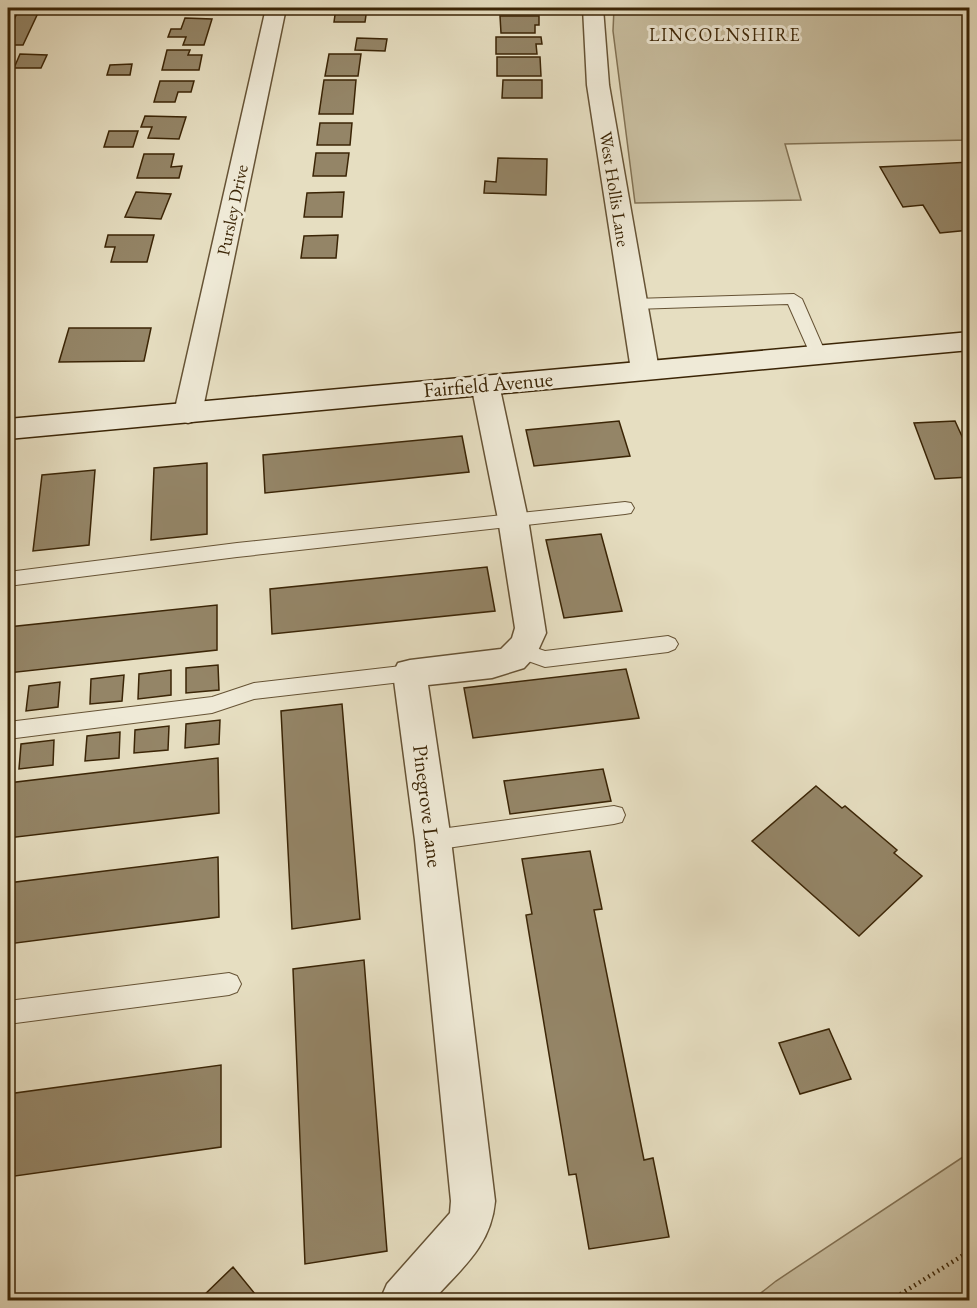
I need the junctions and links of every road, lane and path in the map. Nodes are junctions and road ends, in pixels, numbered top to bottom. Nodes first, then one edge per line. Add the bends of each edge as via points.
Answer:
1 (276, 8) edge
2 (593, 8) edge
3 (634, 304) junction
4 (969, 341) edge
5 (818, 354) junction
6 (645, 370) junction
7 (485, 384) junction
8 (188, 413) junction
9 (8, 429) edge
10 (625, 508) dead end
11 (513, 519) junction
12 (8, 579) edge
13 (668, 644) dead end
14 (521, 651) junction
15 (410, 673) junction
16 (8, 731) edge
17 (614, 816) dead end
18 (433, 840) junction
19 (229, 984) dead end
20 (8, 1013) edge
21 (969, 1251) edge
22 (403, 1300) edge
23 (891, 1300) edge

1 - 8 street, Pursley Drive
2 - 3 street, West Hollis Lane via 598,85
3 - 5 lane via 794,299
3 - 6 street, West Hollis Lane
4 - 5 street, Fairfield Avenue
5 - 6 street, Fairfield Avenue
6 - 7 street, Fairfield Avenue
7 - 8 street, Fairfield Avenue
7 - 11 street
8 - 9 street, Fairfield Avenue
10 - 11 lane
11 - 12 lane
11 - 14 street via 531,628
13 - 14 lane via 545,659
14 - 15 street via 502,663
15 - 16 lane via 254,691 212,705
15 - 18 street, Pinegrove Lane
17 - 18 lane
18 - 22 street, Pinegrove Lane via 473,1202 471,1221 460,1237
19 - 20 lane
21 - 23 path

